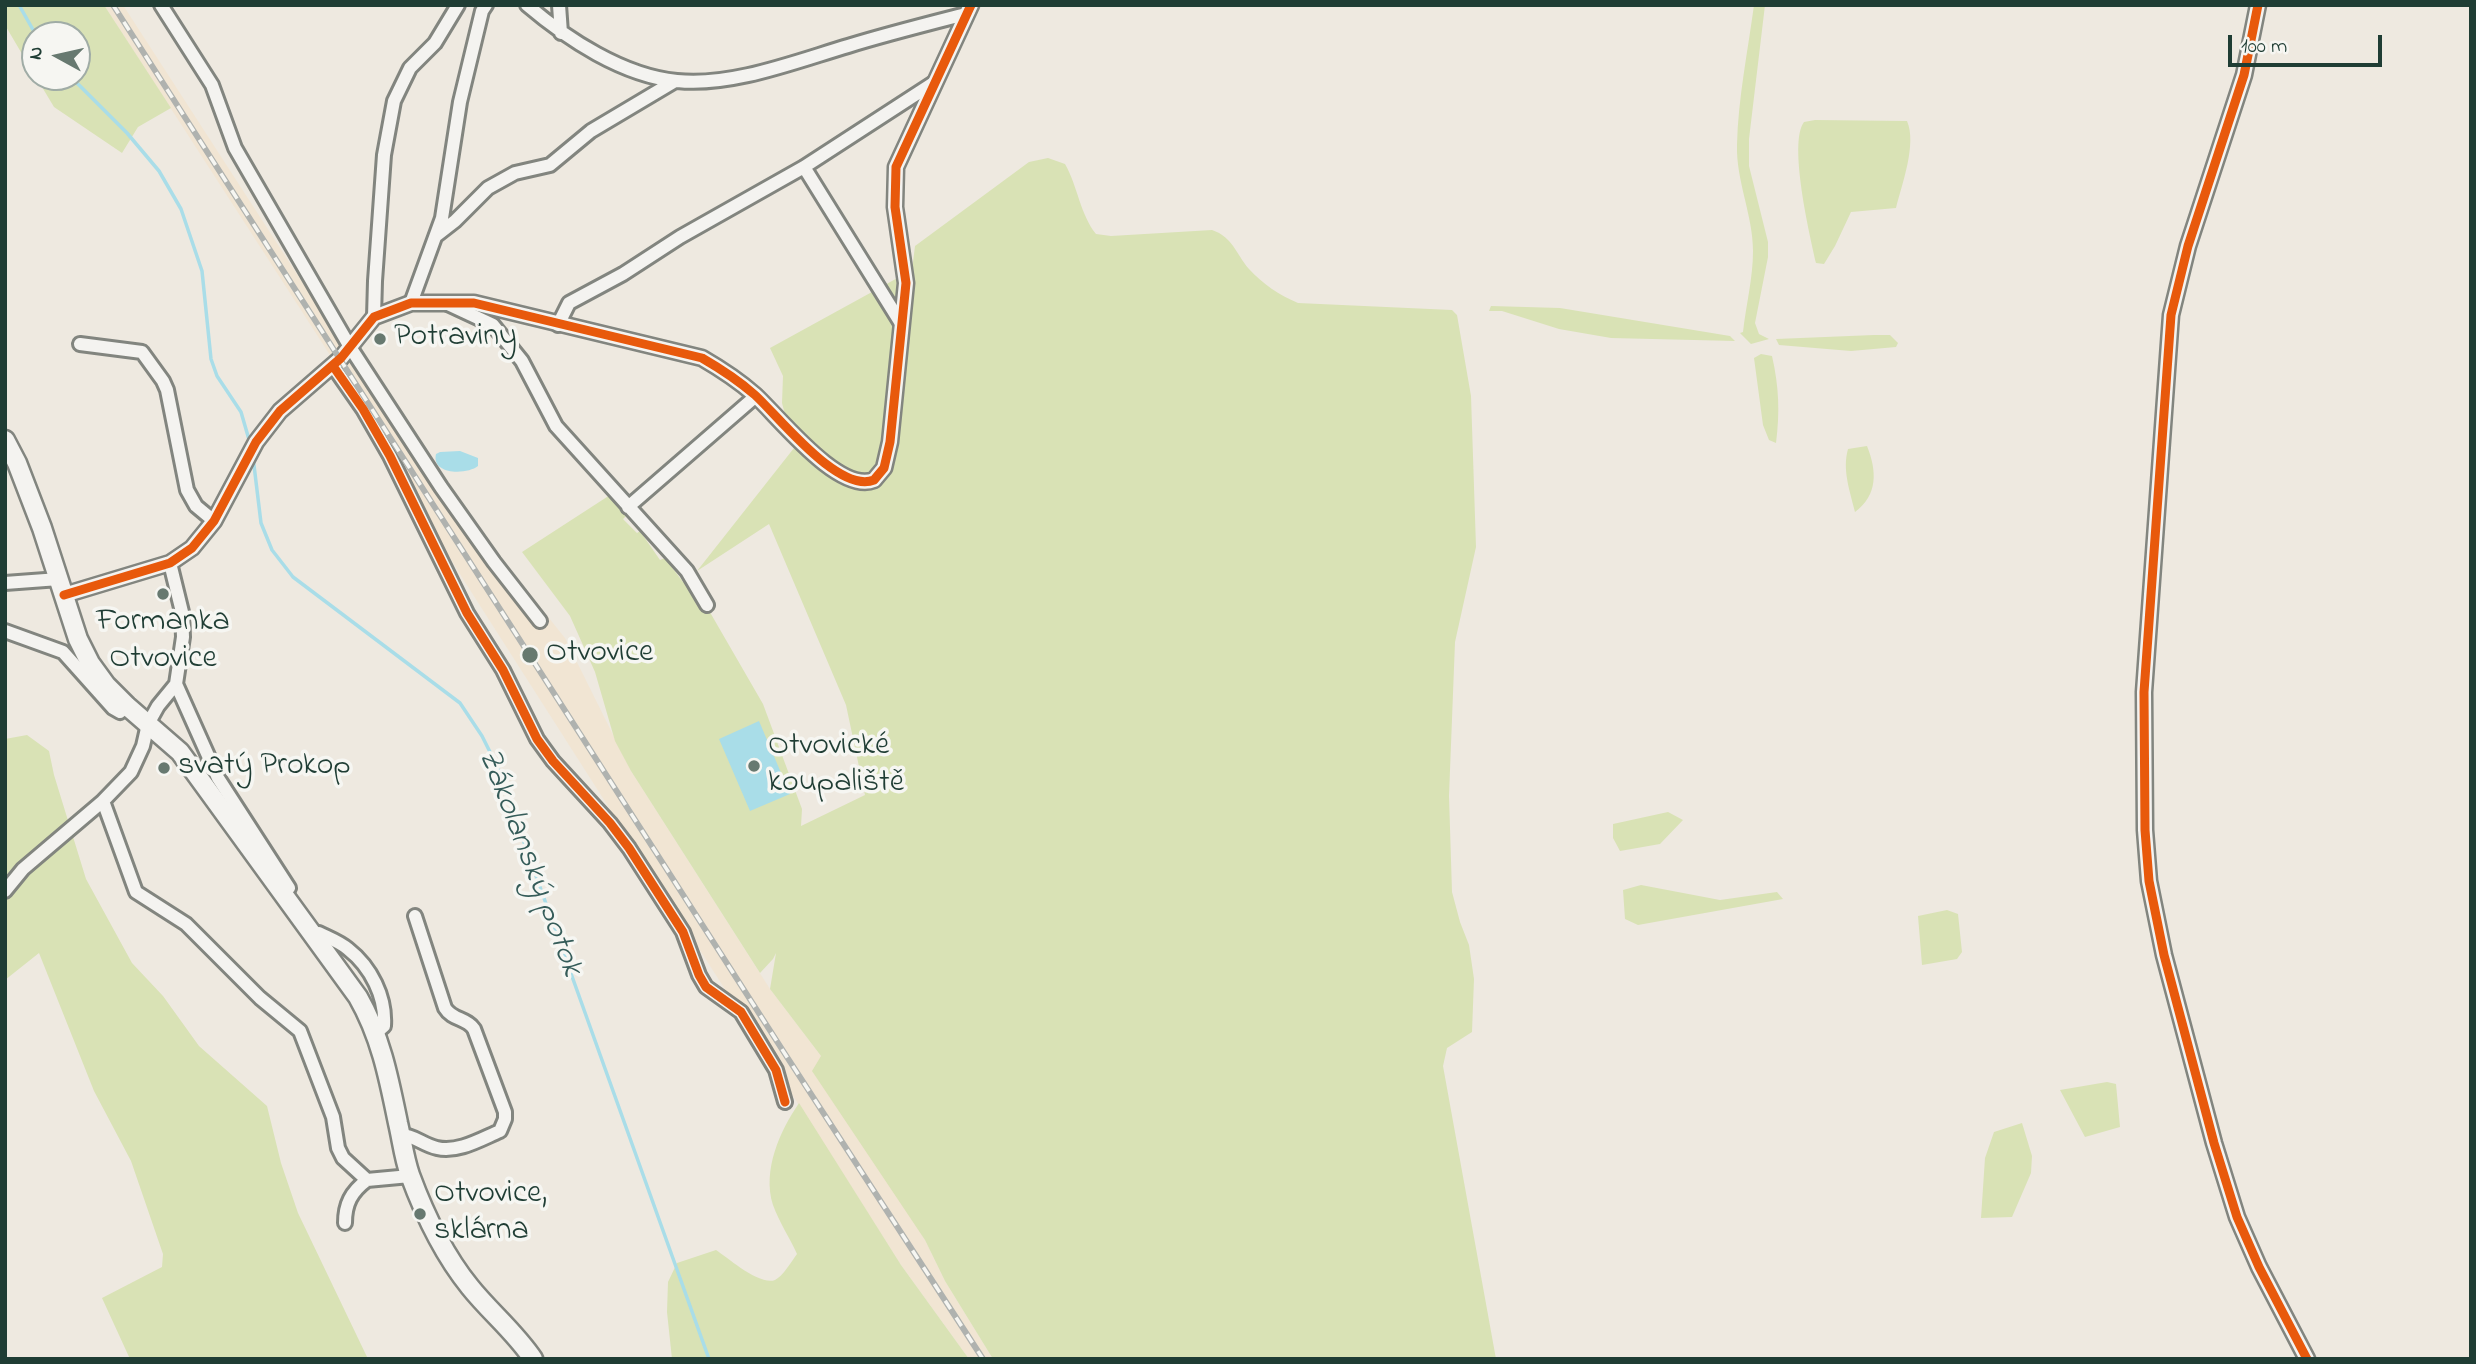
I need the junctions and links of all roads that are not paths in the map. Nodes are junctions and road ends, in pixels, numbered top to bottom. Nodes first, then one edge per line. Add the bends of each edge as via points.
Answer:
1 (161, 5) edge
2 (458, 5) edge
3 (486, 5) edge
4 (527, 5) edge
5 (559, 5) edge
6 (2258, 5) edge
7 (969, 10) edge
8 (561, 33) junction
9 (675, 81) junction
10 (934, 82) junction
11 (804, 167) junction
12 (436, 236) junction
13 (411, 303) junction
14 (448, 304) junction
15 (374, 317) junction
16 (558, 325) junction
17 (902, 325) junction
18 (80, 344) dead end
19 (350, 347) junction
20 (333, 366) junction
21 (756, 396) junction
22 (5, 440) edge
23 (628, 507) junction
24 (214, 521) junction
25 (170, 563) junction
26 (5, 583) edge
27 (62, 587) junction
28 (707, 605) dead end
29 (540, 621) dead end
30 (5, 631) edge
31 (176, 684) junction
32 (127, 706) junction
33 (148, 724) junction
34 (103, 802) junction
35 (5, 891) edge
36 (415, 916) dead end
37 (318, 937) junction
38 (785, 1102) dead end
39 (401, 1135) junction
40 (410, 1176) junction
41 (367, 1180) junction
42 (345, 1223) dead end
43 (533, 1359) edge
44 (2307, 1359) edge

1 - 19 street via 212,85 235,148
2 - 15 street via 435,43 410,68 394,101 384,155
3 - 12 street via 460,102
4 - 8 street
5 - 8 street
6 - 44 street via 2244,75 2188,246 2171,315 2144,692 2145,830 2149,881 2164,955 2233,1204 2259,1267
7 - 9 street via 778,68 704,82
7 - 10 street
8 - 9 street via 625,68
9 - 12 street via 591,131 550,165 515,173 488,188
10 - 11 street
10 - 17 street via 896,167 895,207 906,283
11 - 16 street via 569,303
11 - 17 street
12 - 13 street
13 - 14 street
13 - 15 street
14 - 16 street via 474,303
14 - 23 street via 493,325 522,361 556,426
15 - 19 street
16 - 21 street via 702,358
17 - 21 street via 890,442 884,468 874,480 856,482 834,471
18 - 24 street via 142,352 167,390 187,490
19 - 20 street
19 - 29 street via 441,487
20 - 24 street via 280,411 256,442
20 - 38 street via 390,456 467,614 503,670 537,739 629,848 683,932 706,987 741,1012 776,1070
21 - 23 street
22 - 27 main road
23 - 28 street via 687,571
24 - 25 street via 192,548
25 - 27 street
25 - 31 street via 182,612
26 - 27 street
27 - 32 main road via 84,651 106,685
30 - 32 street via 63,652 113,708 120,712
31 - 33 street
31 - 37 street via 218,778
32 - 33 main road
33 - 34 street via 131,772
33 - 37 main road via 180,752
34 - 35 street via 23,869
34 - 41 street via 136,892 186,924 300,1031 333,1116 338,1148
36 - 39 street via 446,1008 474,1030 505,1119 500,1131 451,1149 438,1149
37 - 39 main road via 376,1033
39 - 40 main road
40 - 41 street
40 - 43 main road via 456,1268
41 - 42 street via 350,1198

